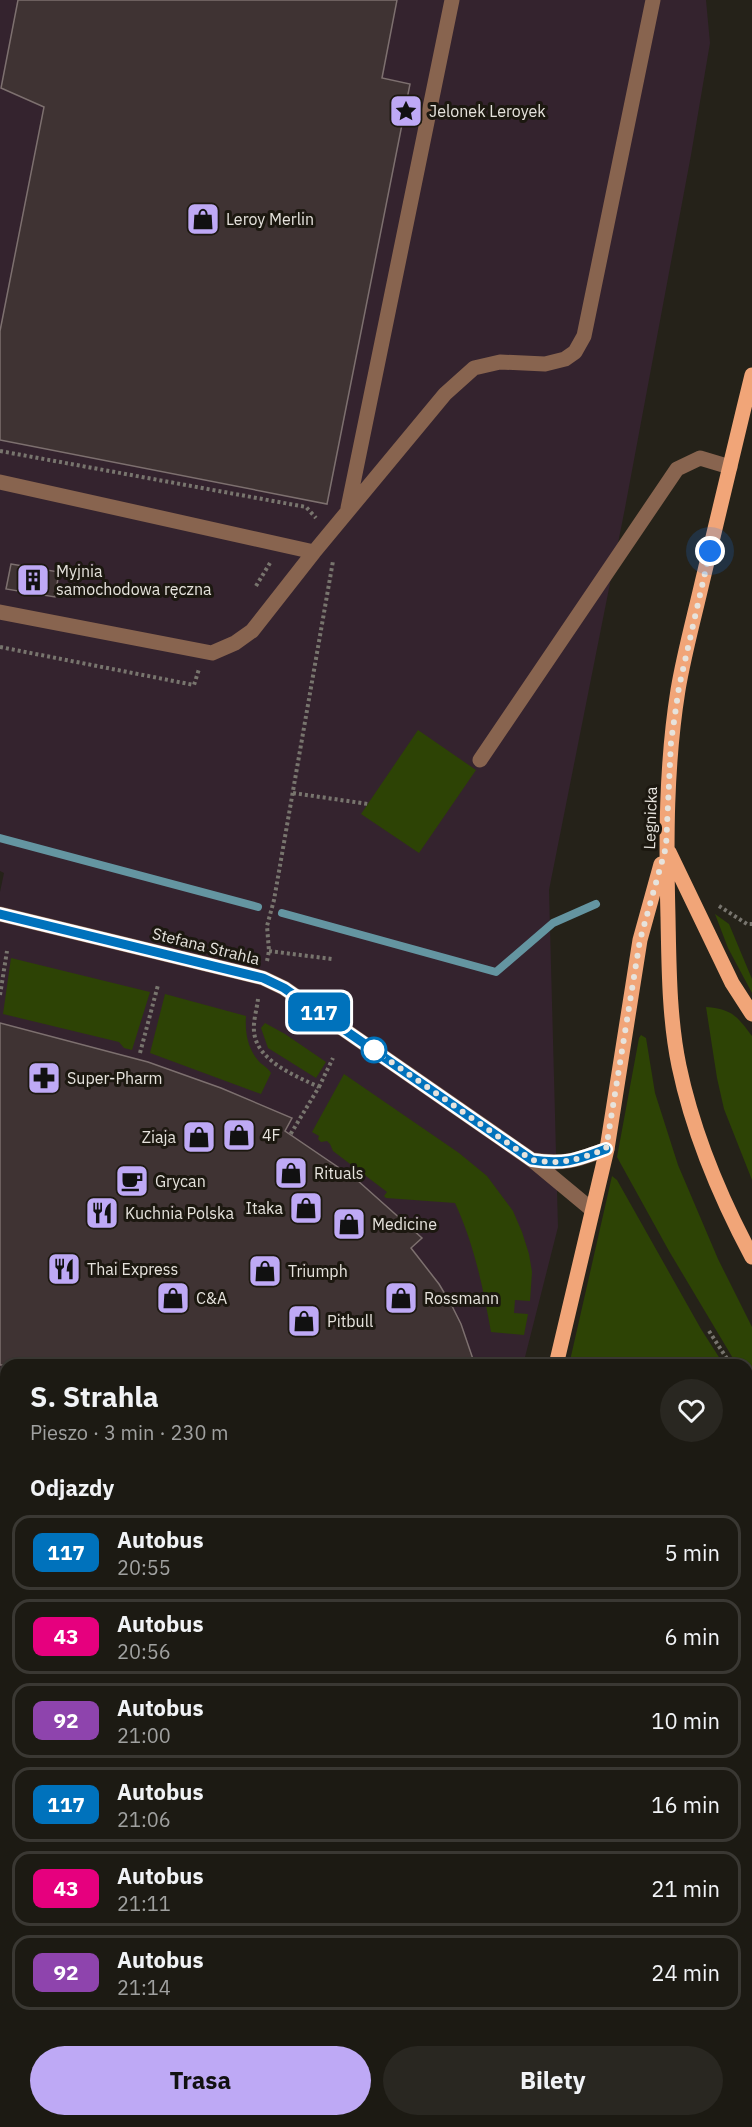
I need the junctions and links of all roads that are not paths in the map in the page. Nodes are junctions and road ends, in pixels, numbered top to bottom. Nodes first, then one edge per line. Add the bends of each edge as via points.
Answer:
1 (452, 0) edge
2 (653, 0) edge
3 (752, 375) edge
4 (730, 467) junction
5 (0, 482) edge
6 (347, 512) junction
7 (314, 552) junction
8 (0, 612) edge
9 (480, 760) dead end
10 (666, 847) junction
11 (0, 914) edge
12 (752, 1014) edge
13 (606, 1149) junction
14 (532, 1160) junction
15 (591, 1209) junction
16 (752, 1257) edge
17 (557, 1359) edge

1 - 6 street
2 - 6 street via 584,336 575,352 545,364 500,362 474,368 445,394
3 - 4 main road, Legnicka
4 - 9 street via 700,458 677,469
4 - 10 main road, Legnicka via 679,687 671,742
5 - 7 street
6 - 7 street
7 - 8 street via 252,631 212,653
10 - 12 main road via 732,983
10 - 13 main road via 640,940
10 - 16 main road, Legnicka via 672,1000 679,1066 712,1174
11 - 14 street, Stefana Strahla via 263,978 284,988
13 - 14 street via 575,1161
13 - 15 main road
14 - 15 street, Stefana Strahla
15 - 17 main road

